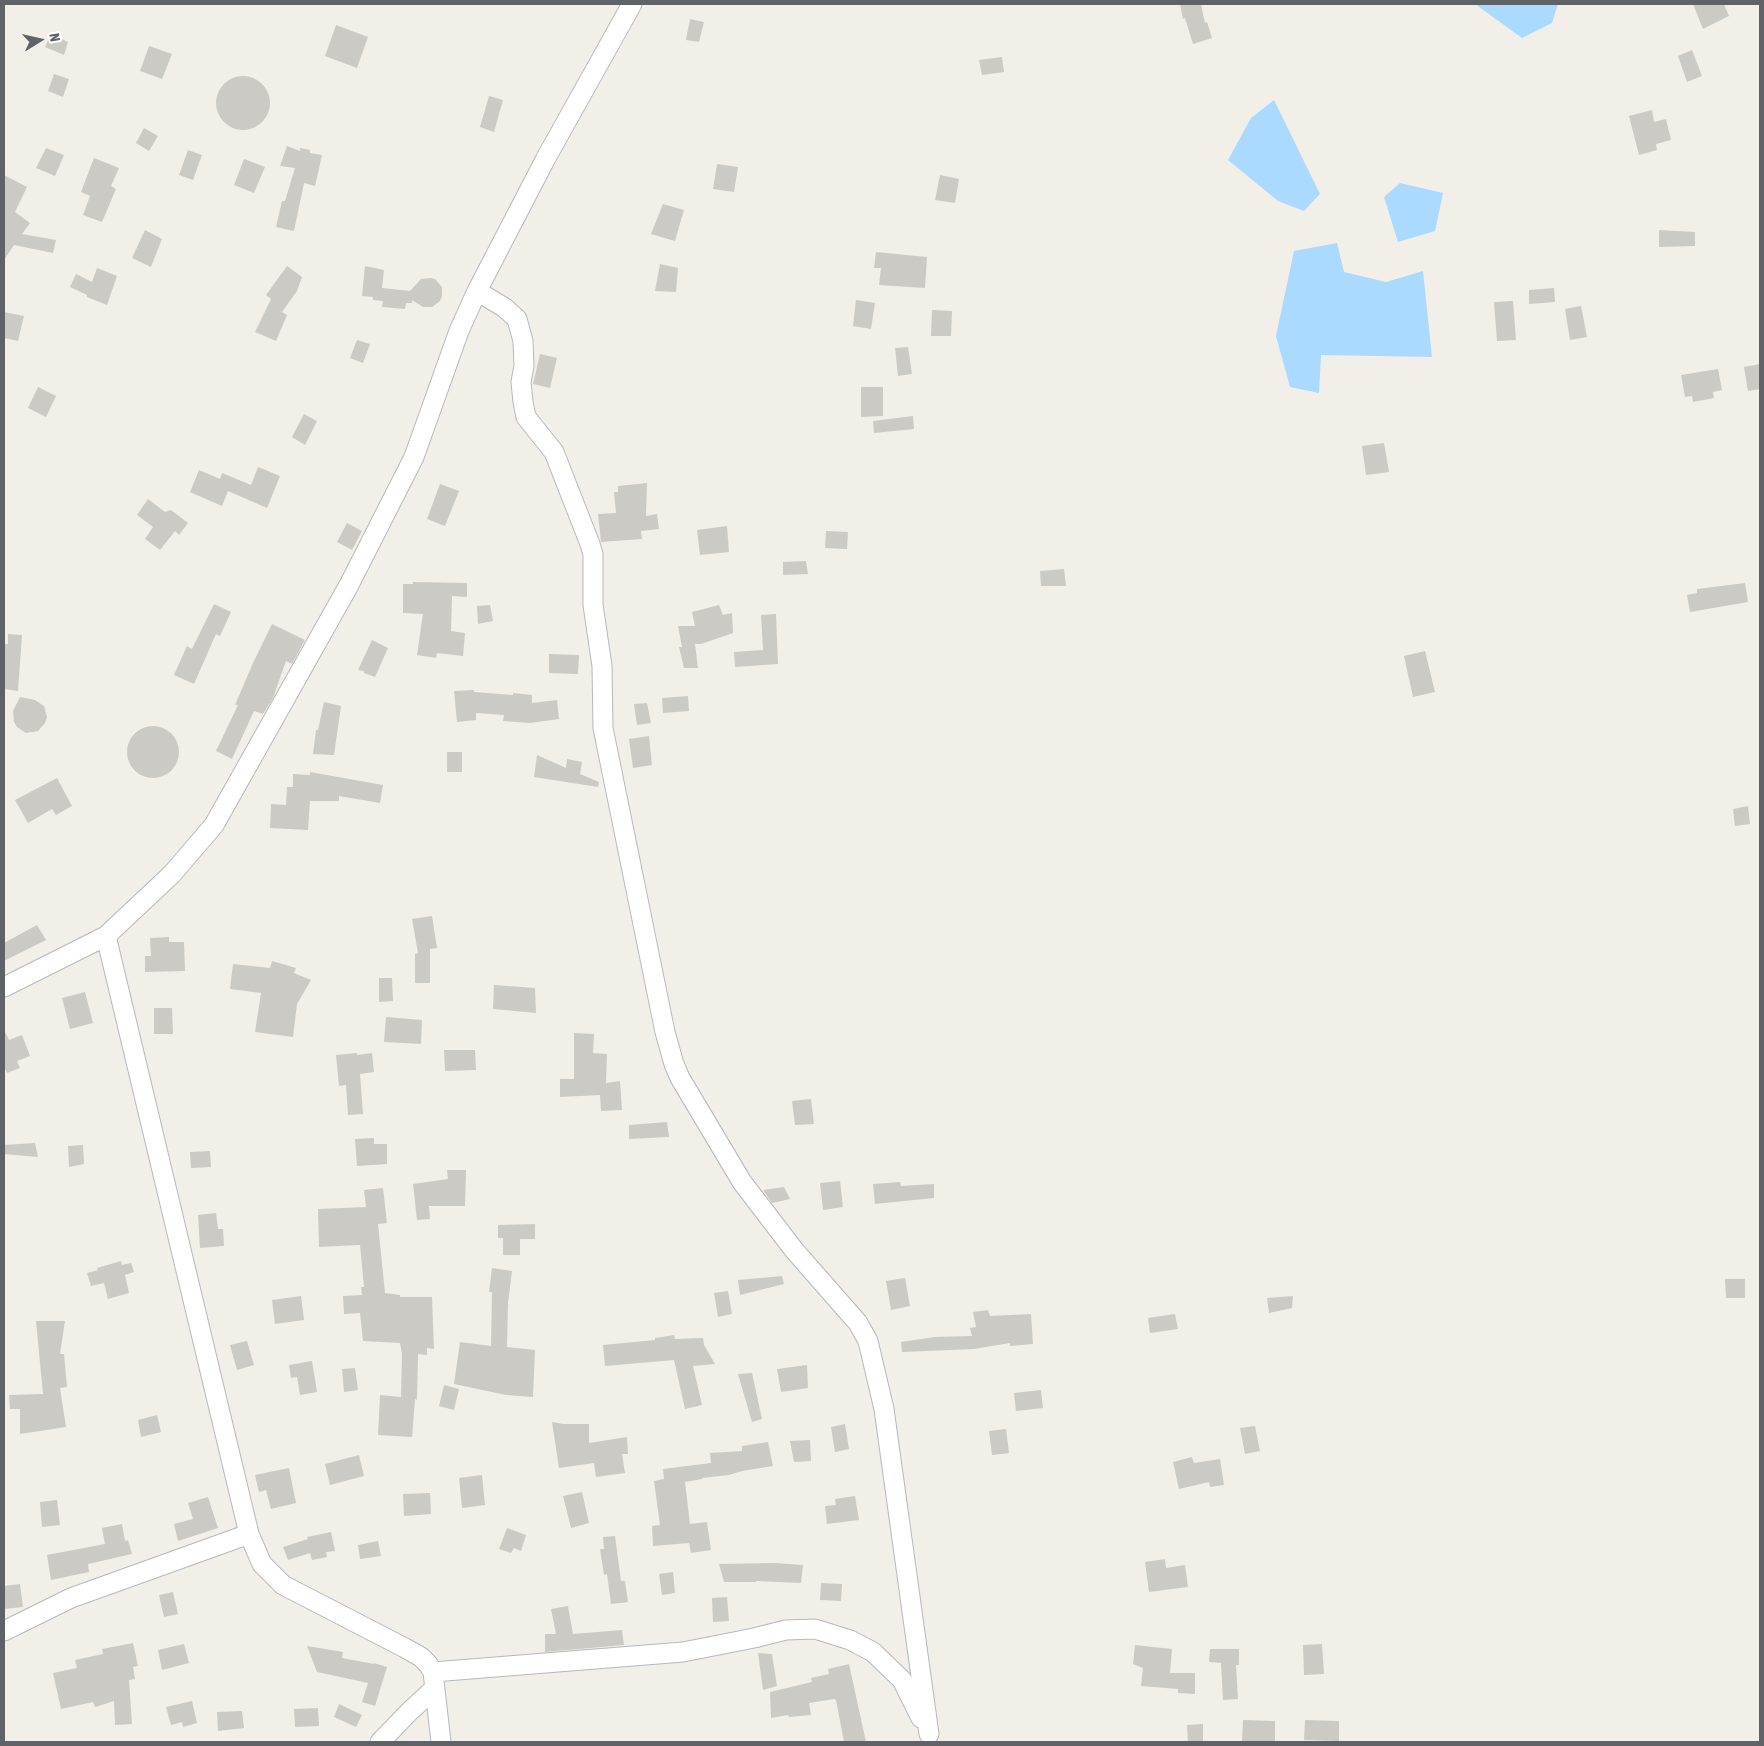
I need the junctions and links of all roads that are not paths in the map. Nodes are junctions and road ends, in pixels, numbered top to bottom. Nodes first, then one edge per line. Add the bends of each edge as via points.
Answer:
1 (632, 4) edge
2 (477, 291) junction
3 (106, 936) junction
4 (4, 987) edge
5 (249, 1534) junction
6 (4, 1631) edge
7 (434, 1680) junction
8 (932, 1738) edge
9 (380, 1742) edge
10 (441, 1742) edge

1 - 2 street
2 - 3 street via 459,331 414,457 348,584 214,825 172,874
2 - 8 street via 517,319 523,341 521,382 526,417 554,452 593,554 593,604 602,666 603,728 674,1064 742,1182 794,1250 858,1324 868,1341 884,1409
3 - 4 street
3 - 5 street
5 - 6 street via 71,1598
5 - 7 street via 262,1564 283,1585 421,1657
7 - 8 street via 683,1652 786,1630 815,1629 850,1640 873,1652 902,1680
7 - 9 street
7 - 10 street

